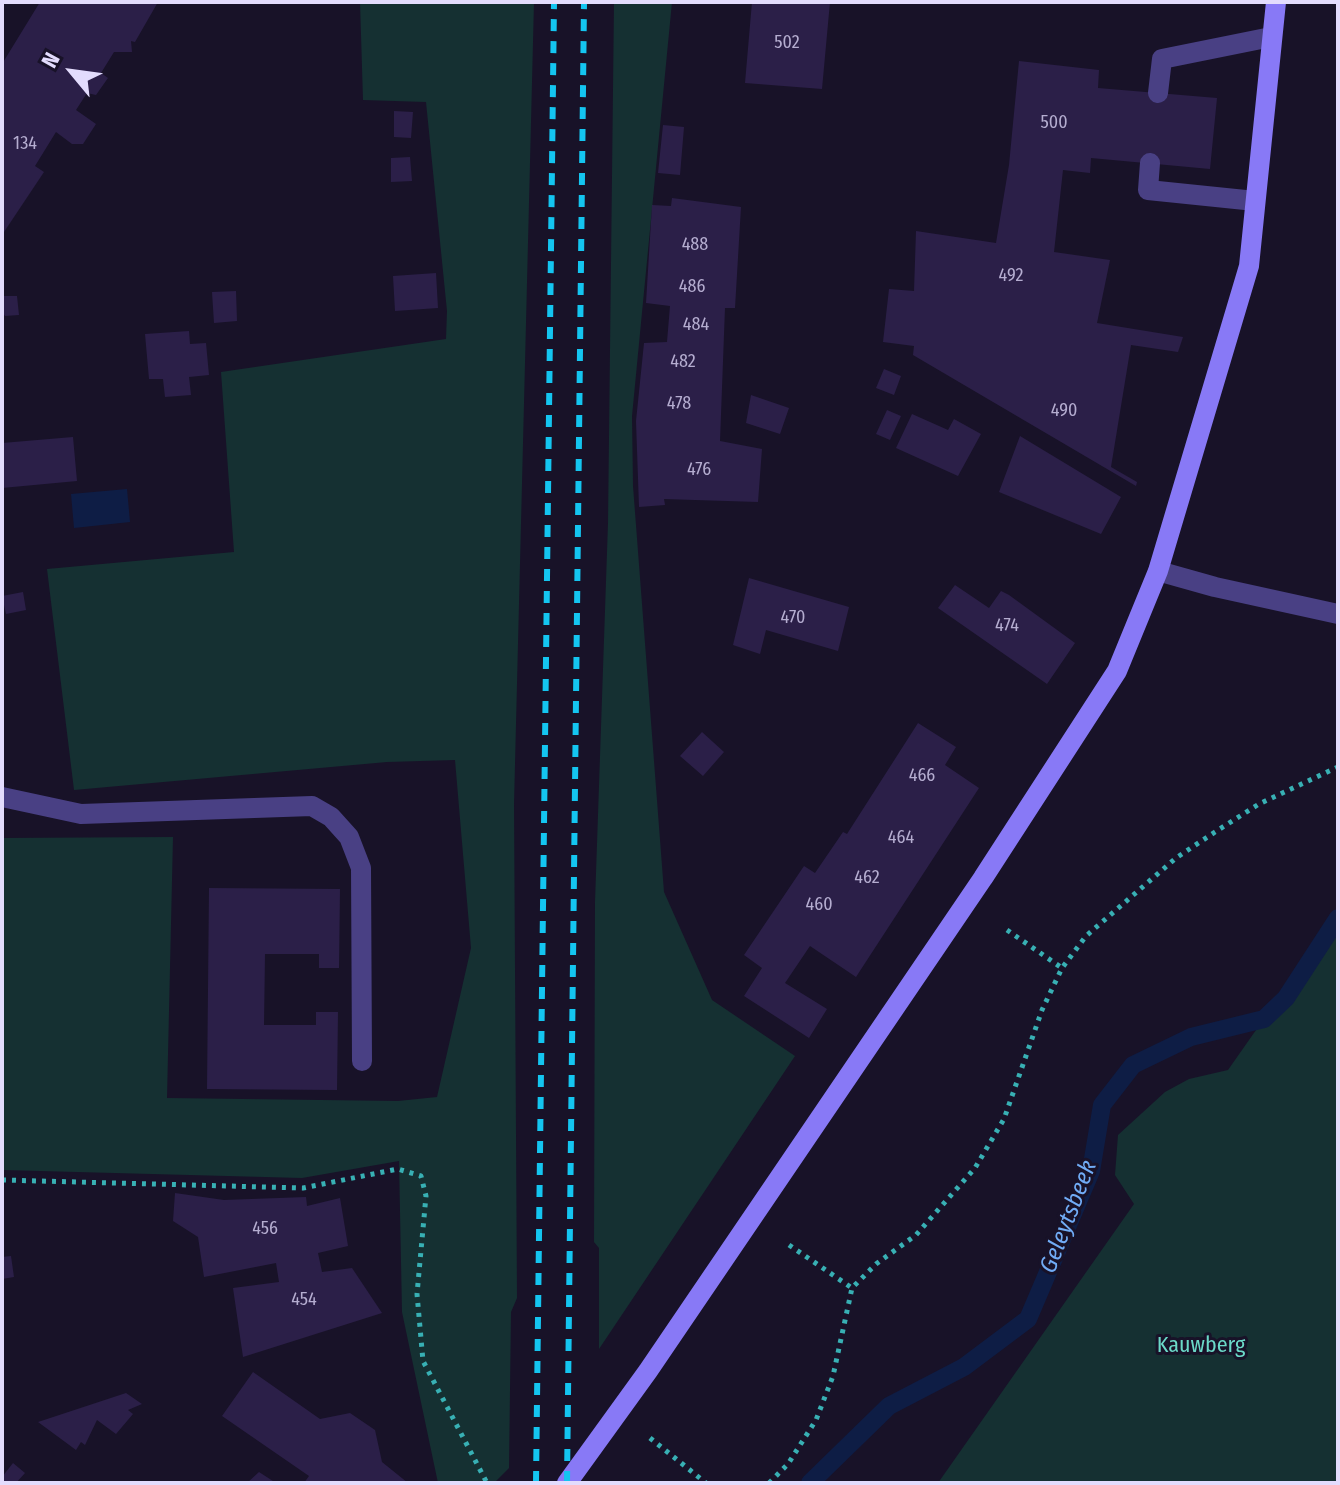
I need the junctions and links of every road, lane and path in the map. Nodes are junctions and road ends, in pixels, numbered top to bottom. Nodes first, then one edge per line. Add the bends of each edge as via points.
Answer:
1 (1276, 2) edge
2 (1292, 2) edge
3 (1271, 37) junction
4 (1158, 93) dead end
5 (1150, 163) dead end
6 (1255, 201) junction
7 (1158, 571) junction
8 (1338, 614) edge
9 (1338, 767) edge
10 (2, 797) edge
11 (1007, 930) dead end
12 (1062, 968) junction
13 (362, 1061) dead end
14 (2, 1180) edge
15 (789, 1245) dead end
16 (852, 1288) junction
17 (653, 1440) dead end
18 (487, 1483) edge
19 (567, 1483) edge
20 (706, 1483) edge
21 (769, 1483) edge

1 - 3 main road
2 - 3 main road
3 - 4 street via 1162,59
3 - 6 main road
5 - 6 street via 1148,190
6 - 7 main road via 1249,266
7 - 8 street
7 - 19 main road via 1117,671 1092,710 666,1345
9 - 12 path via 1259,804 1176,858 1086,936
10 - 13 street via 81,814 312,806 331,817 349,837 361,868
11 - 12 path
12 - 16 path via 1004,1119 975,1168 916,1235
14 - 18 path via 303,1188 398,1169 421,1176 426,1196 417,1294 423,1361
15 - 16 path
16 - 21 path via 833,1376 816,1420
17 - 20 path

